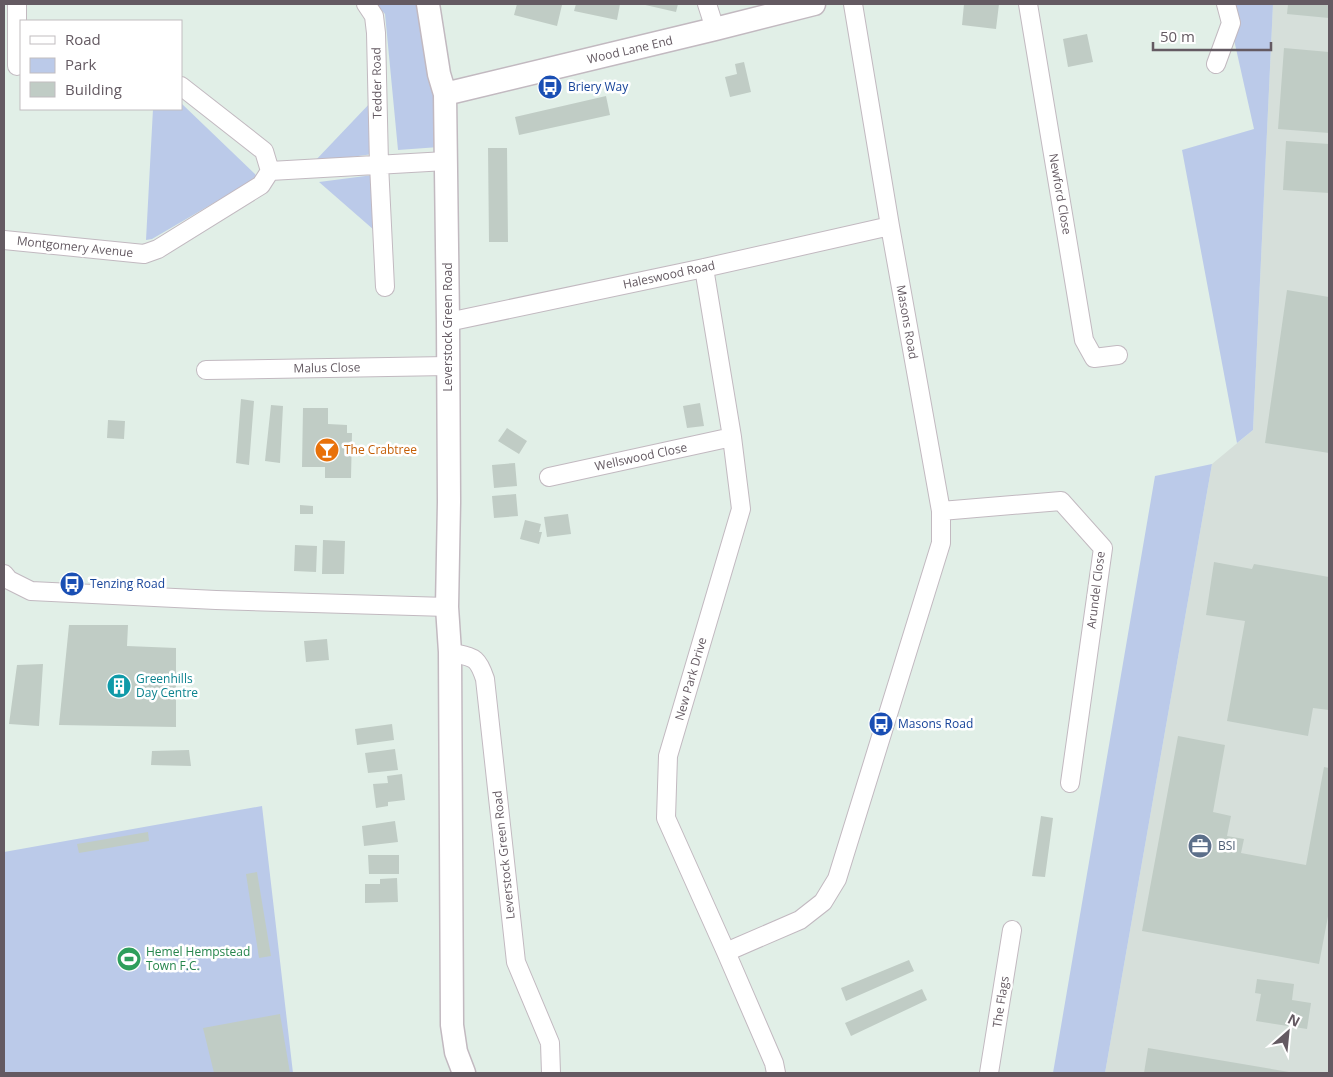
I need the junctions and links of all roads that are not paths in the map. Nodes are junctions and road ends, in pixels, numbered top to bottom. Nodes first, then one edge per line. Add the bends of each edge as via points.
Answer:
1 (17, 4) edge
2 (366, 4) edge
3 (428, 4) edge
4 (707, 4) edge
5 (814, 4) edge
6 (853, 4) edge
7 (1028, 4) edge
8 (1226, 4) edge
9 (715, 30) junction
10 (1216, 64) dead end
11 (14, 66) edge
12 (182, 87) edge
13 (445, 94) junction
14 (446, 161) junction
15 (379, 164) junction
16 (270, 171) junction
17 (890, 226) junction
18 (4, 240) edge
19 (704, 268) junction
20 (385, 287) dead end
21 (448, 322) junction
22 (1118, 356) dead end
23 (448, 366) junction
24 (206, 370) dead end
25 (732, 437) junction
26 (550, 476) dead end
27 (941, 511) junction
28 (4, 574) edge
29 (447, 607) junction
30 (450, 652) junction
31 (1070, 784) dead end
32 (1012, 930) dead end
33 (726, 952) junction
34 (464, 1073) edge
35 (551, 1073) edge
36 (776, 1073) edge
37 (989, 1073) edge

1 - 11 street
2 - 15 street, Tedder Road via 374,16 376,33
3 - 13 street, Leverstock Green Road
4 - 9 street
5 - 9 street, Wood Lane End
6 - 17 street, Masons Road
7 - 22 street, Newford Close via 1084,340 1094,358
8 - 10 street via 1231,23
9 - 13 street, Wood Lane End
12 - 16 street via 264,151
13 - 14 street, Leverstock Green Road
14 - 15 street
14 - 21 street, Leverstock Green Road
15 - 16 street
15 - 20 street, Tedder Road
16 - 18 street, Montgomery Avenue via 261,185 158,249 144,254
17 - 19 street, Haleswood Road
17 - 27 street, Masons Road
19 - 21 street, Haleswood Road
19 - 25 street, New Park Drive
21 - 23 street, Leverstock Green Road
23 - 24 street, Malus Close
23 - 29 street, Leverstock Green Road
25 - 26 street, Wellswood Close
25 - 33 street, New Park Drive via 741,509 668,756 666,818
27 - 31 street, Arundel Close via 1061,501 1103,548
27 - 33 street, Masons Road via 941,543 837,879 823,902 800,920
28 - 29 street via 31,591
29 - 30 street, Leverstock Green Road
30 - 34 street, Leverstock Green Road via 452,1025 456,1052
30 - 35 street, Leverstock Green Road via 472,658 480,664 485,679 516,962 550,1043
32 - 37 street, The Flags
33 - 36 street, New Park Drive

